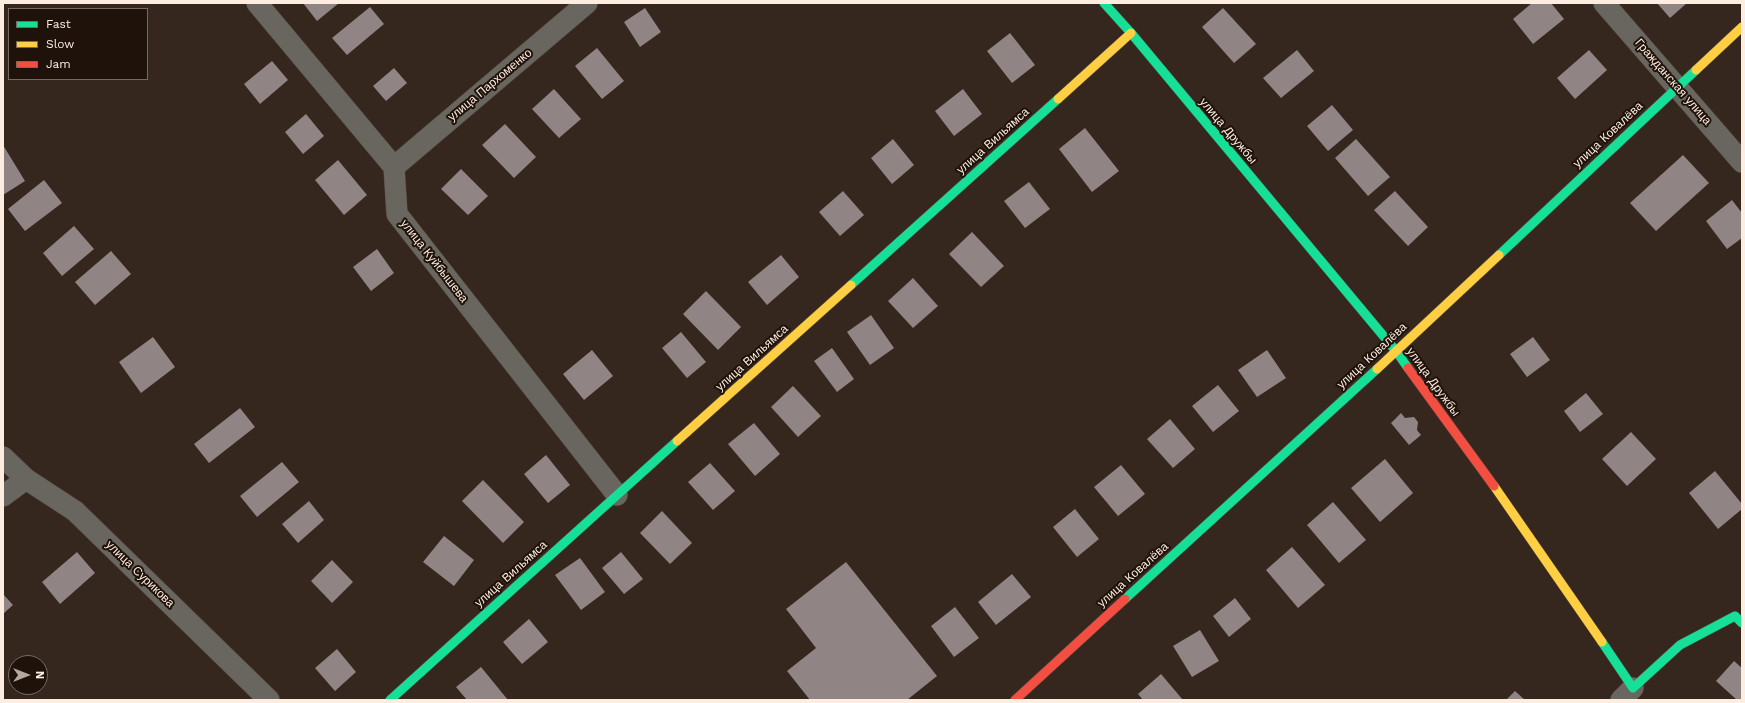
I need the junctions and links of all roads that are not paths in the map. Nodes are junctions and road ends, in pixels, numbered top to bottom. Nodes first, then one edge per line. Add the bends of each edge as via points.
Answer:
1 (257, 3) edge
2 (587, 3) edge
3 (1104, 3) edge
4 (1604, 3) edge
5 (1742, 27) edge
6 (1130, 33) junction
7 (1676, 87) junction
8 (1742, 162) edge
9 (394, 167) junction
10 (1396, 351) junction
11 (3, 457) edge
12 (26, 479) junction
13 (3, 496) edge
14 (617, 496) junction
15 (1742, 623) edge
16 (1627, 694) edge
17 (269, 700) edge
18 (390, 700) edge
19 (1015, 700) edge

1 - 9 street
2 - 9 street, улица Пархоменко
3 - 6 street, улица Дружбы
4 - 7 street, Гражданская улица
5 - 7 street, улица Ковалёва
6 - 10 street, улица Дружбы
6 - 14 street, улица Вильямса
7 - 8 street, Гражданская улица
7 - 10 street, улица Ковалёва
9 - 14 street, улица Куйбышева via 396,214
10 - 16 street, улица Дружбы via 1516,516
10 - 19 street, улица Ковалёва
11 - 12 street, улица Сурикова
12 - 13 street
12 - 17 street, улица Сурикова via 75,511
14 - 18 street, улица Вильямса
15 - 16 street, улица Дружбы via 1736,616 1680,645

